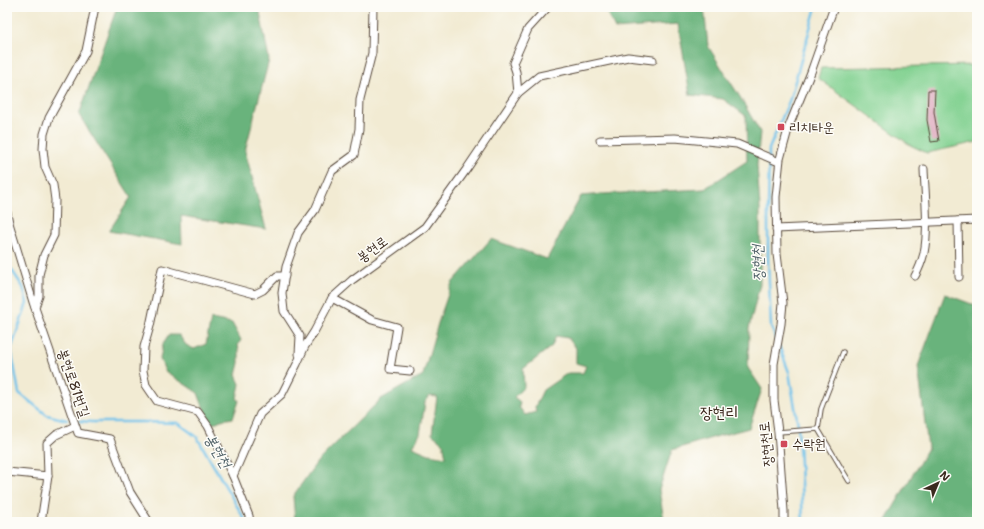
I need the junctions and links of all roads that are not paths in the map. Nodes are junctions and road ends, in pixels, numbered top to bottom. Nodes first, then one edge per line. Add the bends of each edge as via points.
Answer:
1 (87, 7) edge
2 (373, 7) edge
3 (548, 7) edge
4 (834, 7) edge
5 (94, 9) edge
6 (653, 60) dead end
7 (518, 93) junction
8 (600, 140) dead end
9 (777, 161) junction
10 (924, 169) dead end
11 (7, 213) edge
12 (977, 220) edge
13 (958, 221) junction
14 (926, 222) junction
15 (8, 223) edge
16 (776, 229) junction
17 (285, 276) junction
18 (916, 276) dead end
19 (959, 277) dead end
20 (332, 298) junction
21 (35, 307) junction
22 (843, 352) dead end
23 (299, 358) junction
24 (410, 371) dead end
25 (75, 426) junction
26 (818, 429) junction
27 (778, 432) junction
28 (7, 472) edge
29 (48, 476) junction
30 (233, 476) junction
31 (850, 481) dead end
32 (41, 522) edge
33 (149, 522) edge
34 (250, 522) edge
35 (784, 522) edge

1 - 5 street
2 - 17 street via 372,53 360,100 359,129 354,155 332,171 315,210 298,233
3 - 7 street via 528,29 513,63
4 - 9 street, 장현천로
5 - 21 street via 86,51 49,118 44,134 45,167 53,185 55,200 54,235 44,255 39,275 39,296
6 - 7 street, 봉현로 via 628,57 540,76
7 - 20 street, 봉현로 via 425,227 352,280
8 - 9 street via 683,138 737,144
9 - 16 street, 장현천로
10 - 14 street
11 - 15 street, 봉현로81번길
12 - 13 street
13 - 14 street
13 - 19 street
14 - 16 street
14 - 18 street via 924,251
15 - 21 street, 봉현로81번길
16 - 27 street, 장현천로 via 783,303 774,364 774,400
17 - 23 street via 282,293 284,312 300,336
17 - 30 street via 276,276 255,294 162,269 144,347 143,371 146,385 157,401 198,412 208,426
20 - 23 street, 봉현로
20 - 24 street via 372,320 397,328 390,369
21 - 25 street, 봉현로81번길
22 - 26 lane via 821,409
23 - 30 street, 봉현로 via 282,394 260,414
25 - 29 street via 56,435 47,443
25 - 33 street, 봉현로81번길 via 78,433 110,439 130,492
26 - 27 lane
26 - 31 lane
27 - 35 street, 장현천로
28 - 29 street
29 - 32 street
30 - 34 street via 250,516

